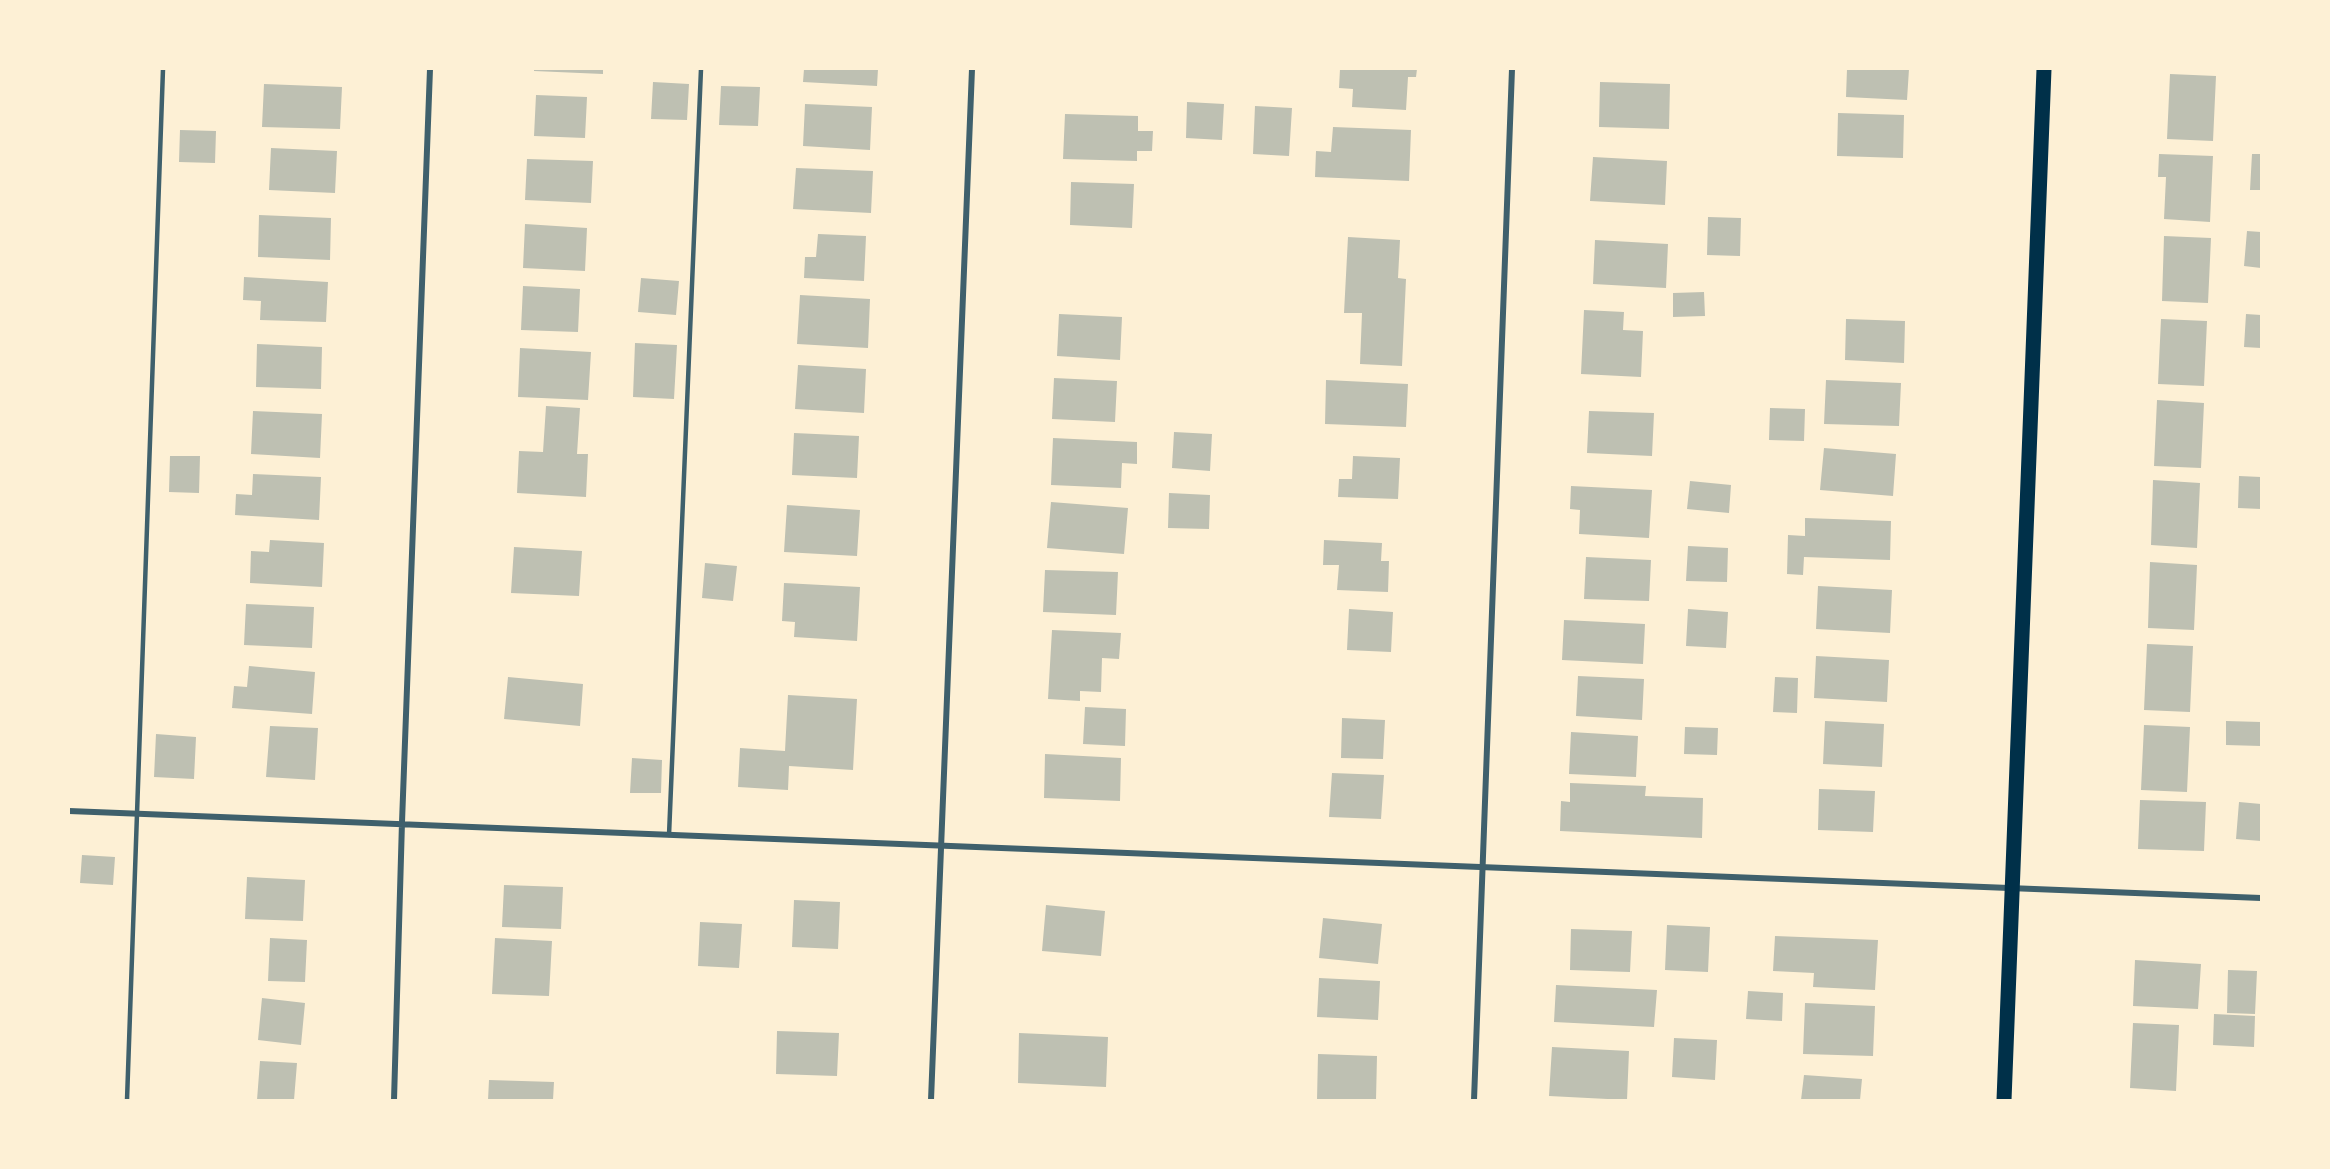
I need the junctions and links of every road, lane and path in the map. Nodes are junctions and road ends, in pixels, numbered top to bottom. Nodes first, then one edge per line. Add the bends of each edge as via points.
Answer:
1 (163, 69) edge
2 (430, 69) edge
3 (701, 69) edge
4 (972, 69) edge
5 (1512, 69) edge
6 (2044, 69) edge
7 (69, 811) edge
8 (136, 813) junction
9 (402, 822) junction
10 (669, 835) junction
11 (941, 846) junction
12 (1482, 868) junction
13 (2012, 889) junction
14 (2261, 898) edge
15 (127, 1100) edge
16 (394, 1100) edge
17 (931, 1100) edge
18 (1474, 1100) edge
19 (2004, 1100) edge

1 - 8 lane
2 - 9 street
3 - 10 lane
4 - 11 street
5 - 12 street
6 - 13 main road
7 - 8 street
8 - 9 street
8 - 15 lane
9 - 10 street
9 - 16 street
10 - 11 street
11 - 12 street
11 - 17 street
12 - 13 street
12 - 18 street
13 - 14 street
13 - 19 main road

